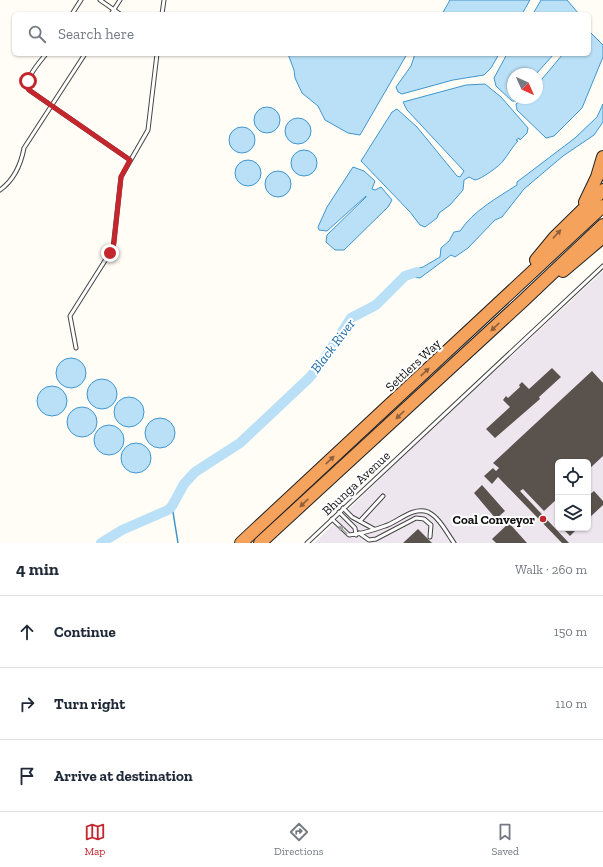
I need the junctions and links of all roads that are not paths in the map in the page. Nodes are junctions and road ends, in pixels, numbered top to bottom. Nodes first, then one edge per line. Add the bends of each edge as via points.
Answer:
1 (81, 0) edge
2 (100, 0) edge
3 (120, 0) edge
4 (164, 0) edge
5 (113, 10) junction
6 (73, 12) edge
7 (116, 12) edge
8 (162, 12) edge
9 (45, 56) edge
10 (84, 56) edge
11 (157, 56) edge
12 (51, 106) junction
13 (603, 158) edge
14 (130, 160) junction
15 (0, 190) edge
16 (603, 190) edge
17 (603, 206) edge
18 (572, 219) junction
19 (603, 224) edge
20 (603, 237) edge
21 (603, 266) edge
22 (507, 297) junction
23 (524, 300) junction
24 (76, 348) dead end
25 (384, 496) dead end
26 (343, 508) junction
27 (339, 512) junction
28 (332, 519) junction
29 (360, 521) junction
30 (374, 529) junction
31 (357, 534) junction
32 (430, 537) dead end
33 (241, 543) edge
34 (260, 543) edge
35 (307, 543) edge
36 (454, 543) edge

1 - 6 lane
2 - 5 lane
3 - 5 lane
4 - 8 lane
5 - 7 lane
9 - 12 lane via 28,81 27,87
10 - 12 lane
11 - 14 lane via 148,130
12 - 14 lane
12 - 15 lane via 24,148 21,163 9,183
13 - 18 highway via 591,191
14 - 24 lane via 121,177 113,248 71,312
16 - 18 highway
17 - 22 highway, Settlers Way
22 -> 18 highway
19 - 23 highway, Settlers Way
20 - 23 highway via 580,258
21 - 26 lane, Bhunga Avenue
33 -> 22 highway, Settlers Way
23 -> 34 highway, Settlers Way
25 - 29 lane
26 - 27 lane, Bhunga Avenue
26 - 29 lane
27 - 28 lane, Bhunga Avenue
27 - 31 lane via 355,528
31 -> 28 lane via 349,535
28 - 35 lane, Bhunga Avenue
29 - 30 lane
30 - 31 lane
30 - 36 lane via 424,511 435,517
31 - 32 lane via 369,540 376,539 416,518 424,519 430,525

